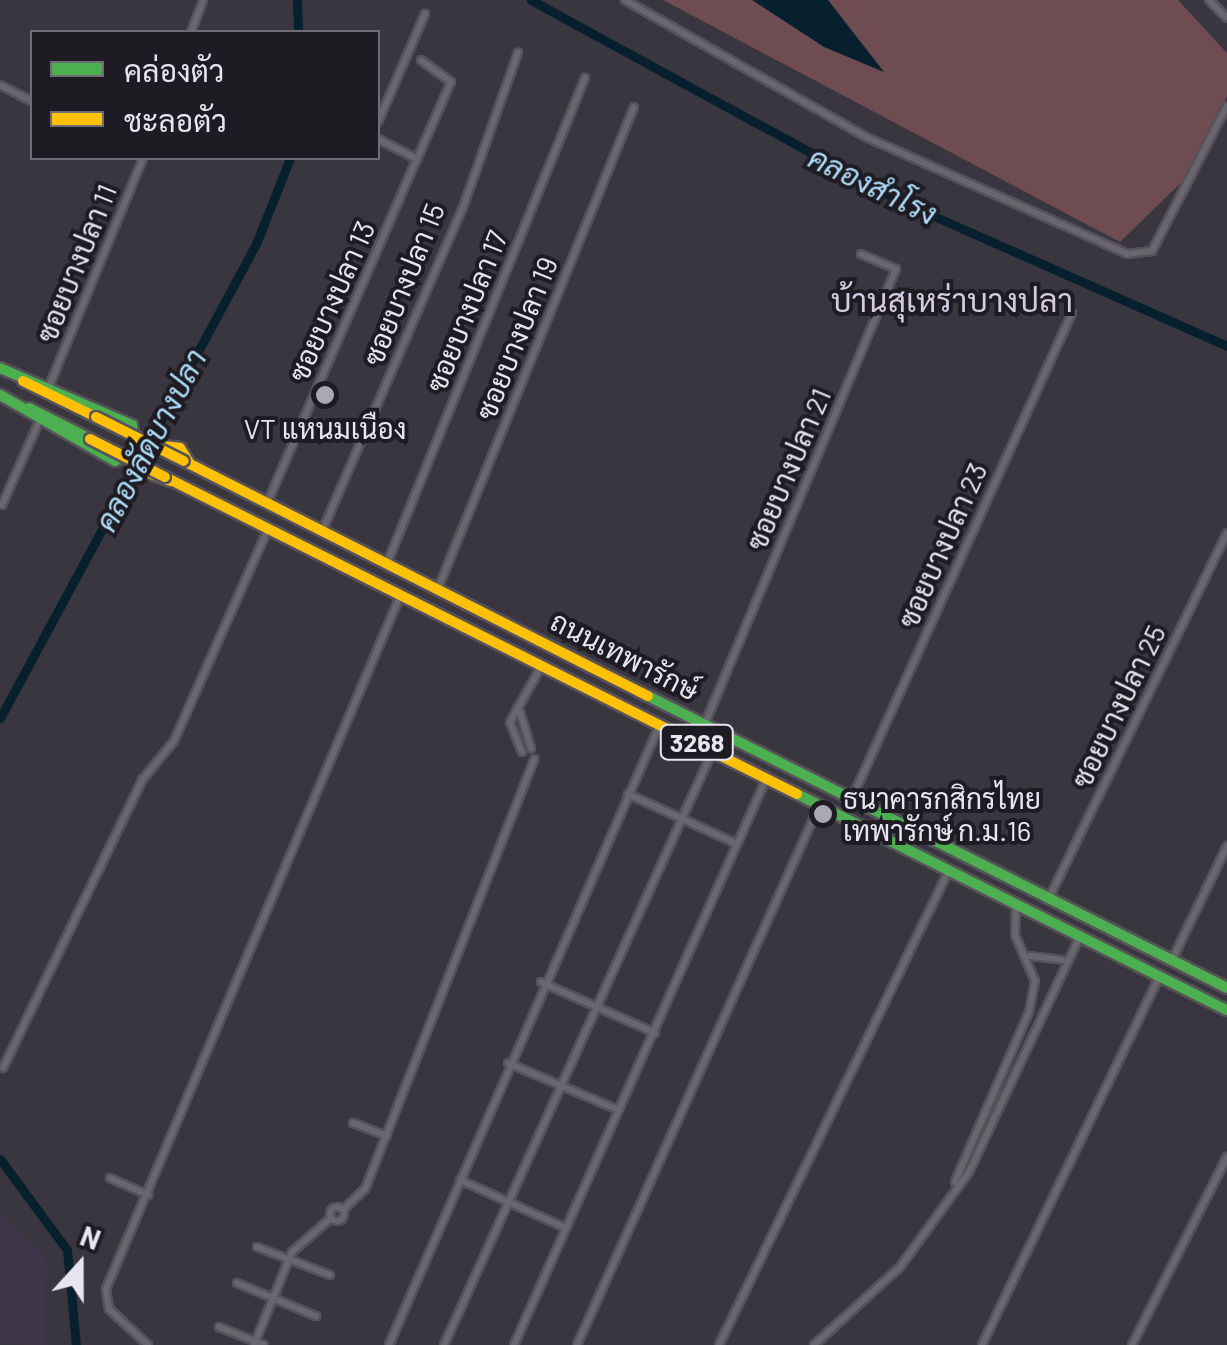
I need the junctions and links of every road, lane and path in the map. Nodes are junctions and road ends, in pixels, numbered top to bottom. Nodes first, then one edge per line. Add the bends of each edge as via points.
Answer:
1 (204, 0) edge
2 (625, 0) edge
3 (1209, 0) edge
4 (425, 14) dead end
5 (1227, 18) edge
6 (192, 30) edge
7 (518, 53) dead end
8 (420, 60) dead end
9 (585, 78) dead end
10 (0, 85) edge
11 (30, 100) edge
12 (1227, 106) edge
13 (634, 107) dead end
14 (380, 117) edge
15 (380, 140) edge
16 (417, 158) junction
17 (141, 160) edge
18 (861, 254) dead end
19 (1072, 313) dead end
20 (0, 369) edge
21 (50, 384) junction
22 (0, 394) edge
23 (40, 422) junction
24 (187, 462) junction
25 (169, 478) junction
26 (268, 501) junction
27 (2, 505) edge
28 (269, 526) junction
29 (323, 529) junction
30 (1227, 533) edge
31 (388, 562) junction
32 (439, 586) junction
33 (402, 592) junction
34 (543, 664) junction
35 (520, 711) junction
36 (706, 721) junction
37 (660, 723) junction
38 (527, 738) junction
39 (518, 742) junction
40 (531, 748) dead end
41 (713, 750) junction
42 (522, 752) dead end
43 (530, 761) dead end
44 (767, 777) junction
45 (628, 794) junction
46 (853, 796) junction
47 (820, 804) junction
48 (683, 818) junction
49 (737, 844) junction
50 (1227, 846) edge
51 (949, 870) junction
52 (1049, 899) junction
53 (1016, 903) junction
54 (1080, 936) junction
55 (1030, 956) junction
56 (1064, 960) junction
57 (1172, 960) junction
58 (1160, 976) junction
59 (1208, 978) junction
60 (1035, 980) junction
61 (541, 982) junction
62 (1054, 982) junction
63 (1227, 988) edge
64 (1200, 996) junction
65 (598, 1007) junction
66 (1227, 1010) edge
67 (655, 1033) junction
68 (508, 1064) junction
69 (3, 1068) dead end
70 (562, 1086) junction
71 (618, 1110) junction
72 (353, 1122) dead end
73 (387, 1136) junction
74 (1227, 1157) edge
75 (110, 1178) dead end
76 (460, 1180) junction
77 (955, 1184) junction
78 (148, 1195) junction
79 (510, 1202) junction
80 (566, 1228) junction
81 (258, 1246) dead end
82 (288, 1259) junction
83 (330, 1276) dead end
84 (236, 1284) dead end
85 (272, 1298) junction
86 (316, 1316) dead end
87 (219, 1327) dead end
88 (258, 1344) edge
89 (148, 1345) edge
90 (389, 1345) edge
91 (444, 1345) edge
92 (514, 1345) edge
93 (578, 1345) edge
94 (718, 1345) edge
95 (814, 1345) edge
96 (982, 1345) edge
97 (1132, 1345) edge

1 - 6 street
2 - 12 street via 866,137 1127,254 1152,250
3 - 5 street
4 - 14 street
7 - 29 street, ซอยบางปลา 15 via 462,191 462,210
8 - 16 street, ซอยบางปลา 13 via 451,82
9 - 31 street, ซอยบางปลา 17
10 - 11 street
13 - 32 street, ซอยบางปลา 19
15 - 16 street
16 - 26 street, ซอยบางปลา 13
17 - 21 street, ซอยบางปลา 11
18 - 36 street, ซอยบางปลา 21 via 896,268
19 - 46 street, ซอยบางปลา 23
20 - 21 main road
20 - 24 main road, ถนนเทพารักษ์ / 3268, bridge
21 - 23 main road via 132,425 136,448 116,460
22 - 23 main road
22 - 25 main road, ถนนเทพารักษ์ / 3268, bridge
23 - 27 street
24 - 25 main road via 180,448 154,445 145,472
24 - 26 main road, ถนนเทพารักษ์ / 3268
25 - 28 main road, ถนนเทพารักษ์ / 3268
26 - 29 main road, ถนนเทพารักษ์ / 3268
28 - 33 main road, ถนนเทพารักษ์ / 3268
28 - 69 street via 171,747 143,778
29 - 31 main road, ถนนเทพารักษ์ / 3268
30 - 52 street, ซอยบางปลา 25
31 - 32 main road, ถนนเทพารักษ์ / 3268
32 - 36 main road, ถนนเทพารักษ์ / 3268
33 - 34 main road, ถนนเทพารักษ์ / 3268
33 - 78 street
34 - 35 street
34 - 37 main road, ถนนเทพารักษ์ / 3268
35 - 38 street
35 - 39 street via 510,722
36 - 46 main road, ถนนเทพารักษ์ / 3268
37 - 41 main road, ถนนเทพารักษ์ / 3268
37 - 45 street
38 - 39 street
38 - 40 street
39 - 42 street
41 - 44 main road, ถนนเทพารักษ์ / 3268
41 - 48 street
43 - 73 street via 532,774
44 - 47 main road, ถนนเทพารักษ์ / 3268
44 - 49 street
45 - 48 street
45 - 61 street
46 - 52 main road, ถนนเทพารักษ์ / 3268
47 - 51 main road, ถนนเทพารักษ์ / 3268
47 - 93 street
48 - 49 street
48 - 65 street
49 - 67 street
50 - 57 street
51 - 53 main road, ถนนเทพารักษ์ / 3268
51 - 94 street
52 - 57 main road, ถนนเทพารักษ์ / 3268
53 - 54 main road, ถนนเทพารักษ์ / 3268
53 - 55 street via 1015,935
54 - 56 street
54 - 58 main road, ถนนเทพารักษ์ / 3268
55 - 56 street
55 - 60 street
56 - 62 street
57 - 59 main road, ถนนเทพารักษ์ / 3268
58 - 64 main road, ถนนเทพารักษ์ / 3268
58 - 96 street
59 - 63 main road, ถนนเทพารักษ์ / 3268
59 - 64 main road
60 - 62 street
60 - 77 street
61 - 65 street
61 - 68 street
62 - 77 street via 1008,1094
64 - 66 main road, ถนนเทพารักษ์ / 3268
65 - 67 street
65 - 70 street
67 - 71 street
68 - 70 street
68 - 76 street
70 - 71 street
70 - 79 street
71 - 80 street
72 - 73 street
73 - 82 street via 366,1189 343,1219 331,1218
74 - 97 street
75 - 78 street
76 - 79 street
76 - 90 street
77 - 95 street via 900,1267
78 - 89 street via 105,1297
79 - 80 street
79 - 91 street
80 - 92 street
81 - 82 street
82 - 83 street
82 - 85 street
84 - 85 street
85 - 86 street
85 - 88 street
87 - 88 street

